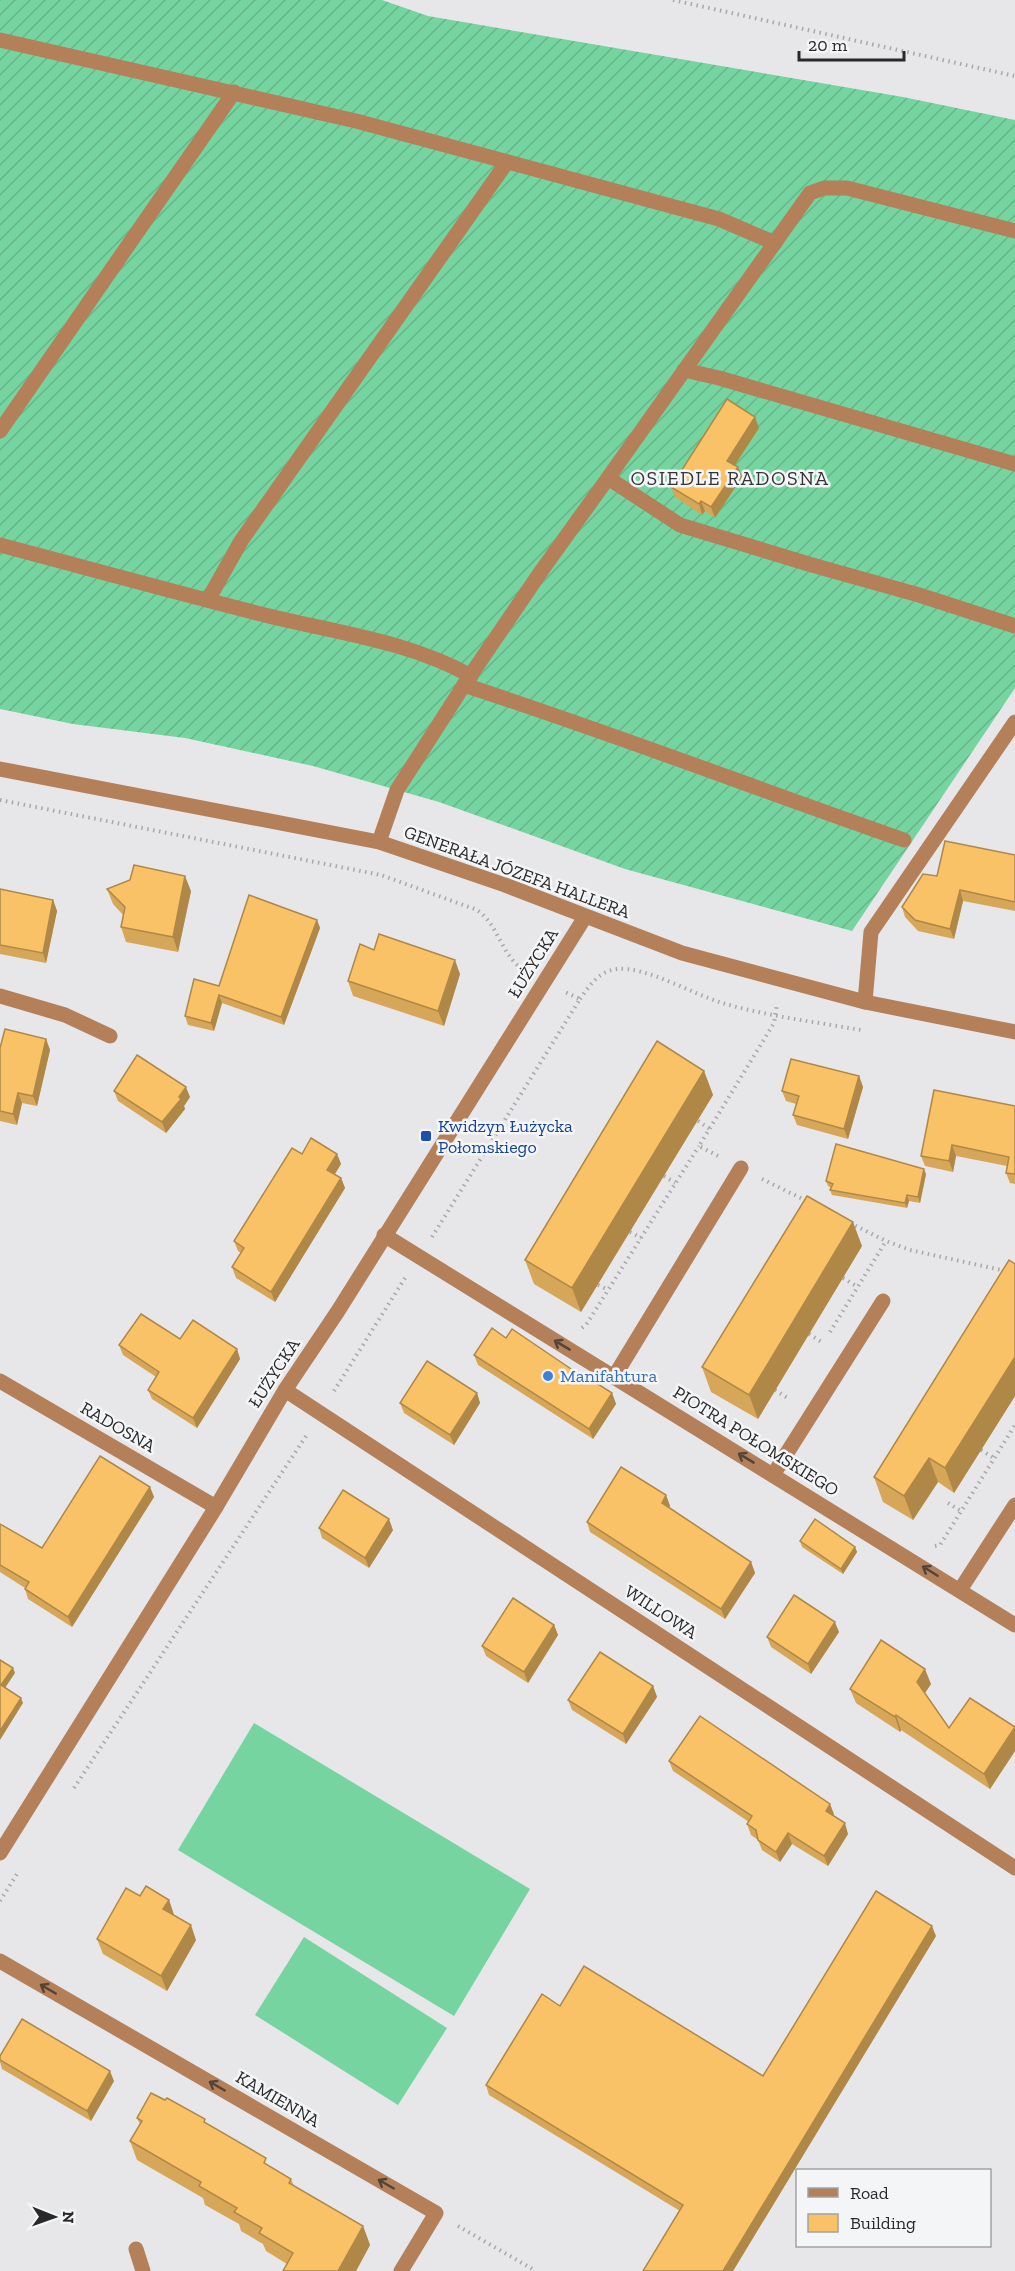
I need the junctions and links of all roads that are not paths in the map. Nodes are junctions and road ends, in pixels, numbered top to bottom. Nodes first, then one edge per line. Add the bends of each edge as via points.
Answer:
1 (0, 40) edge
2 (234, 92) junction
3 (507, 162) junction
4 (1015, 231) edge
5 (775, 243) junction
6 (684, 370) junction
7 (0, 431) edge
8 (1015, 464) edge
9 (608, 478) junction
10 (0, 545) edge
11 (208, 600) junction
12 (1015, 626) edge
13 (467, 680) junction
14 (1015, 722) edge
15 (0, 769) edge
16 (904, 840) dead end
17 (379, 842) junction
18 (585, 917) junction
19 (0, 996) edge
20 (865, 1002) junction
21 (1015, 1032) edge
22 (110, 1036) dead end
23 (741, 1168) road end
24 (384, 1235) junction
25 (883, 1301) dead end
26 (614, 1377) junction
27 (0, 1381) edge
28 (285, 1390) junction
29 (773, 1475) junction
30 (1015, 1505) edge
31 (216, 1507) junction
32 (960, 1590) junction
33 (1015, 1624) edge
34 (0, 1853) edge
35 (1015, 1868) edge
36 (0, 1962) edge
37 (136, 2249) dead end
38 (143, 2271) edge
39 (401, 2271) edge

1 - 2 street
2 - 3 street
2 - 7 street
3 - 5 street via 719,219
3 - 11 street via 242,541
4 - 5 street via 847,188 824,188 810,193
5 - 6 street
6 - 8 street
6 - 9 street
9 - 12 street via 680,525
9 - 13 street
10 - 11 street
11 - 13 street via 401,647 446,662
13 - 16 street
13 - 17 street via 397,790
14 - 20 street via 871,932
15 - 17 street, GENERAŁA JÓZEFA HALLERA
17 - 18 street, GENERAŁA JÓZEFA HALLERA
18 - 20 street, GENERAŁA JÓZEFA HALLERA via 682,953
18 - 24 street, ŁUŻYCKA
19 - 22 street via 65,1015
20 - 21 street, GENERAŁA JÓZEFA HALLERA
23 - 26 street
26 -> 24 street, PIOTRA POŁOMSKIEGO
24 - 28 street, ŁUŻYCKA
25 - 29 street
29 -> 26 street, PIOTRA POŁOMSKIEGO
27 - 31 street, RADOSNA
28 - 31 street, ŁUŻYCKA
28 - 35 street, WILLOWA
32 -> 29 street, PIOTRA POŁOMSKIEGO
30 - 32 street
31 - 34 street, ŁUŻYCKA
32 - 33 street, PIOTRA POŁOMSKIEGO
39 -> 36 street, KAMIENNA via 436,2213
37 - 38 street

